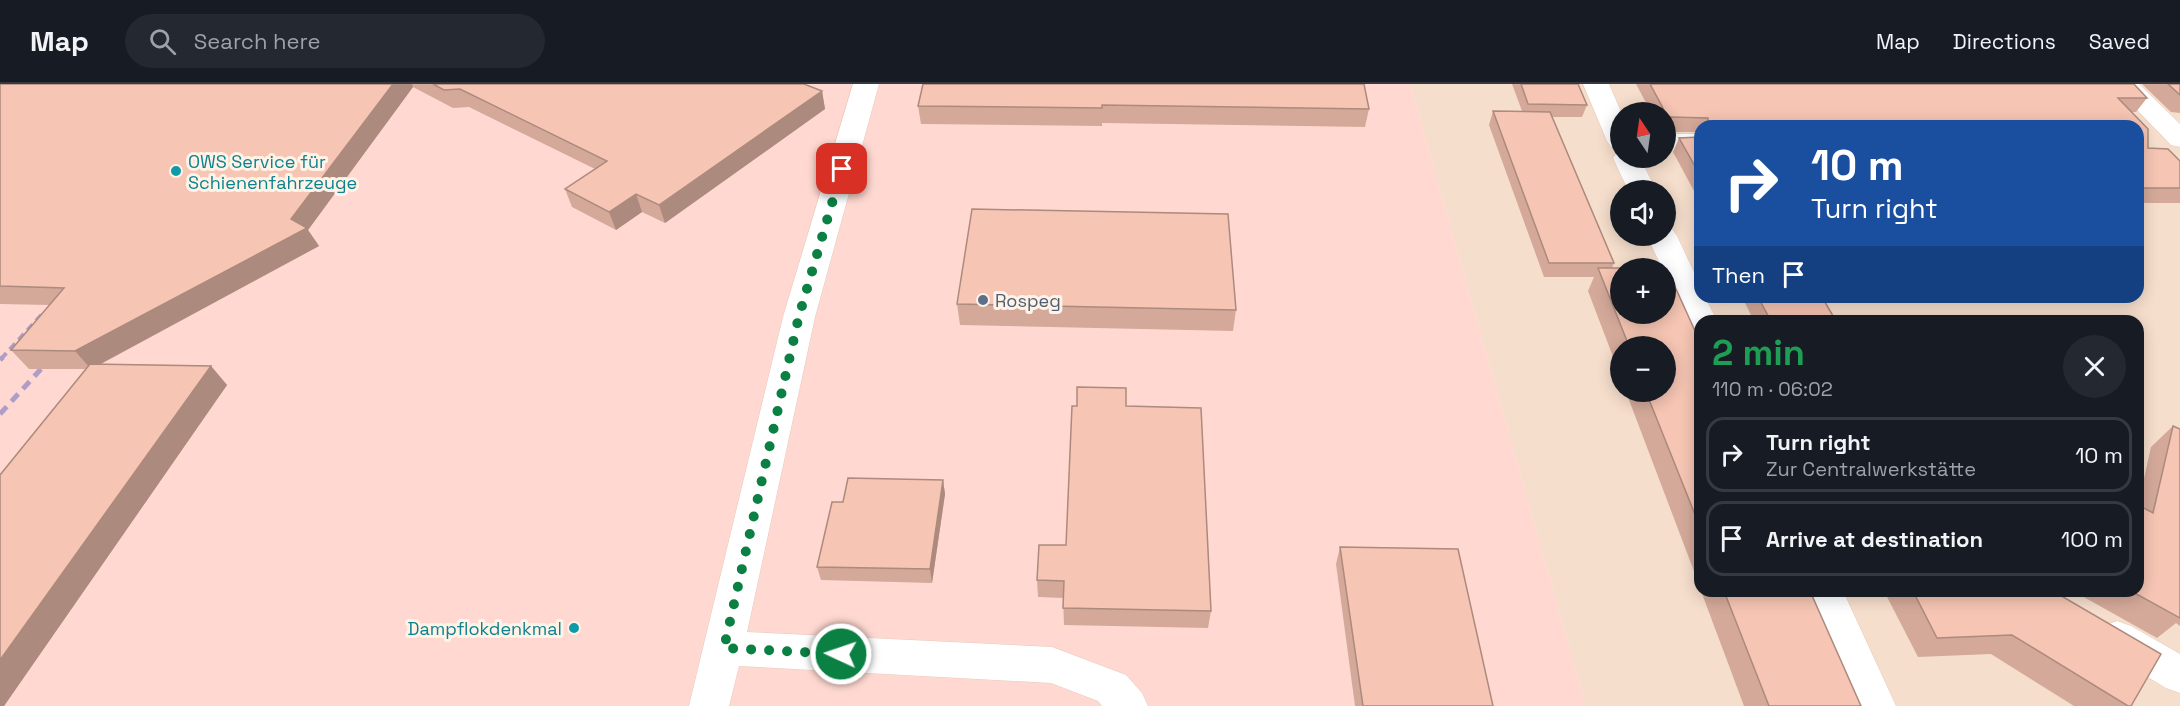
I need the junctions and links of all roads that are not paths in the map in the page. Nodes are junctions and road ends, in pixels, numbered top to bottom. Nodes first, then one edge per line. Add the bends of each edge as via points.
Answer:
1 (866, 84) edge
2 (1596, 84) edge
3 (2125, 84) edge
4 (1610, 117) edge
5 (1676, 142) edge
6 (1694, 142) edge
7 (2173, 149) edge
8 (1667, 246) edge
9 (1698, 315) edge
10 (1827, 597) edge
11 (2087, 621) edge
12 (724, 648) junction
13 (2180, 675) edge
14 (709, 706) edge
15 (1128, 706) edge
16 (1876, 706) edge

1 - 12 street via 799,316
2 - 4 street
3 - 7 street
5 - 6 street
8 - 9 street
10 - 16 street
11 - 13 street
12 - 14 street
12 - 15 street via 1052,665 1112,688

